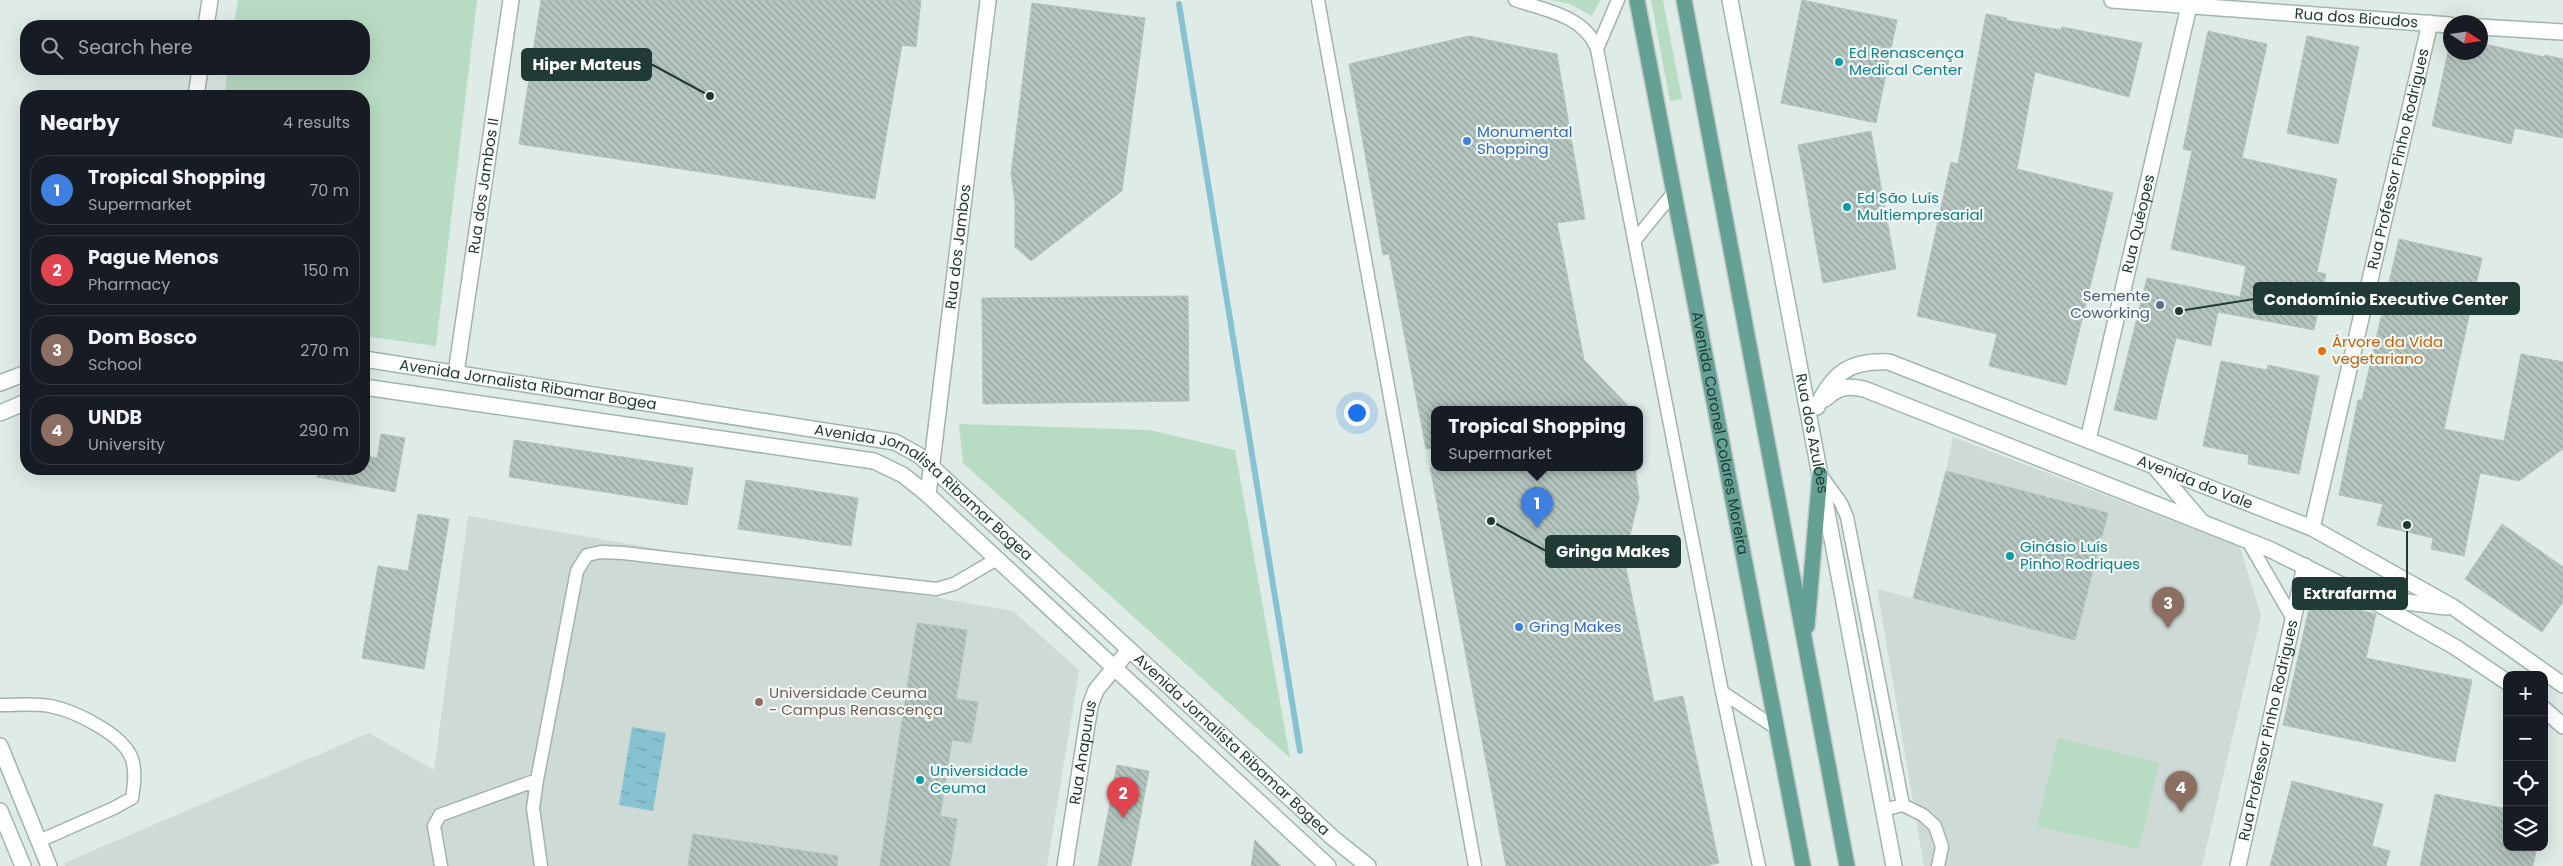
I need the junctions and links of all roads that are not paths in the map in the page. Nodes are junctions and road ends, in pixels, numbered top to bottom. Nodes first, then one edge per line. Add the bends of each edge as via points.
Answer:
1 (210, 0) edge
2 (511, 0) edge
3 (988, 0) edge
4 (1318, 0) edge
5 (1515, 0) edge
6 (1618, 0) edge
7 (1637, 0) edge
8 (1684, 0) edge
9 (1730, 0) edge
10 (2112, 0) edge
11 (2189, 6) junction
12 (2271, 6) edge
13 (207, 20) edge
14 (2430, 23) junction
15 (2443, 24) edge
16 (2488, 27) edge
17 (2563, 27) edge
18 (2563, 32) edge
19 (1597, 49) junction
20 (199, 75) edge
21 (197, 90) edge
22 (1674, 192) junction
23 (1635, 240) junction
24 (370, 360) edge
25 (456, 373) junction
26 (20, 375) edge
27 (0, 383) edge
28 (370, 388) edge
29 (20, 405) edge
30 (1817, 407) junction
31 (0, 413) edge
32 (1811, 423) junction
33 (2088, 440) junction
34 (2153, 465) junction
35 (932, 468) junction
36 (1820, 474) junction
37 (928, 494) junction
38 (2203, 523) junction
39 (2312, 528) junction
40 (2248, 541) junction
41 (997, 559) junction
42 (2304, 566) junction
43 (2368, 598) junction
44 (2453, 608) junction
45 (2292, 619) junction
46 (1805, 645) junction
47 (1129, 650) junction
48 (1114, 668) junction
49 (2503, 679) edge
50 (2563, 686) edge
51 (1722, 692) junction
52 (0, 704) edge
53 (2548, 713) edge
54 (2563, 726) edge
55 (1776, 728) junction
56 (0, 746) edge
57 (537, 780) junction
58 (1903, 805) junction
59 (1883, 810) junction
60 (0, 811) edge
61 (39, 841) junction
62 (23, 866) edge
63 (49, 866) edge
64 (441, 866) edge
65 (541, 866) edge
66 (1065, 866) edge
67 (1328, 866) edge
68 (1368, 866) edge
69 (1475, 866) edge
70 (1759, 866) edge
71 (1803, 866) edge
72 (1847, 866) edge
73 (1894, 866) edge
74 (1938, 866) edge
75 (2238, 866) edge

1 - 13 main road
2 - 25 main road, Rua dos Jambos II
3 - 35 main road, Rua dos Jambos
4 - 69 lane
5 - 19 lane via 1572,20 1588,31
6 - 19 lane
7 - 22 main road, Avenida Coronel Colares Moreira
8 - 46 main road
9 - 32 main road, Rua dos Azulões
10 - 11 main road, Rua dos Bicudos
11 - 12 main road, Rua dos Bicudos
11 - 33 main road, Rua Quéopes
12 - 14 main road, Rua dos Bicudos
14 - 15 main road, Rua dos Bicudos
14 - 39 main road, Rua Professor Pinho Rodrigues
16 - 18 main road
17 - 18 main road
19 - 23 lane
20 - 21 main road
22 - 23 lane
22 - 55 main road, Avenida Coronel Colares Moreira
23 - 51 lane
24 - 25 main road, Avenida Jornalista Ribamar Bogea
25 - 35 main road, Avenida Jornalista Ribamar Bogea via 895,442 920,456
26 - 27 main road
28 - 37 main road, Avenida Jornalista Ribamar Bogea via 874,462 888,466
29 - 31 main road
30 - 32 main road, Avenida do Vale
30 - 33 main road, Avenida do Vale via 1824,390 1842,371 1863,362 1889,362
30 - 38 main road, Avenida do Vale via 1839,388 1864,389
32 - 36 main road, Rua dos Azulões
33 - 34 main road, Avenida do Vale
34 - 38 main road
34 - 39 main road, Avenida do Vale
35 - 37 main road, Rua dos Jambos
35 - 47 main road, Avenida Jornalista Ribamar Bogea
36 - 46 main road
36 - 58 lane via 1847,517
36 - 59 main road, Rua dos Azulões
37 - 41 main road, Avenida Jornalista Ribamar Bogea
38 - 40 main road, Avenida do Vale
39 - 44 main road, Avenida do Vale
40 - 42 main road, Avenida do Vale
40 - 45 lane
41 - 48 main road, Avenida Jornalista Ribamar Bogea
41 - 57 lane via 954,584 936,589 624,553 587,555 577,571
42 - 43 main road, Avenida do Vale
42 - 45 main road, Rua Professor Pinho Rodrigues
43 - 44 main road
43 - 49 main road, Avenida do Vale via 2455,647
44 - 50 main road, Avenida do Vale
45 - 75 main road, Rua Professor Pinho Rodrigues
46 - 72 main road
47 - 48 main road, Rua Anapurus
47 - 68 main road, Avenida Jornalista Ribamar Bogea via 1333,838
48 - 66 main road, Rua Anapurus via 1096,690 1090,706
48 - 67 main road, Avenida Jornalista Ribamar Bogea
51 - 55 lane
51 - 70 lane
52 - 61 lane via 50,706 80,717 111,733 132,758 135,779 132,798
53 - 54 main road
55 - 71 main road, Avenida Coronel Colares Moreira
56 - 61 main road
57 - 64 lane via 440,815 434,826
57 - 65 lane via 533,808
58 - 59 lane
58 - 74 lane via 1923,814 1935,826 1942,847
59 - 73 main road, Rua dos Azulões
60 - 62 main road
61 - 63 main road

